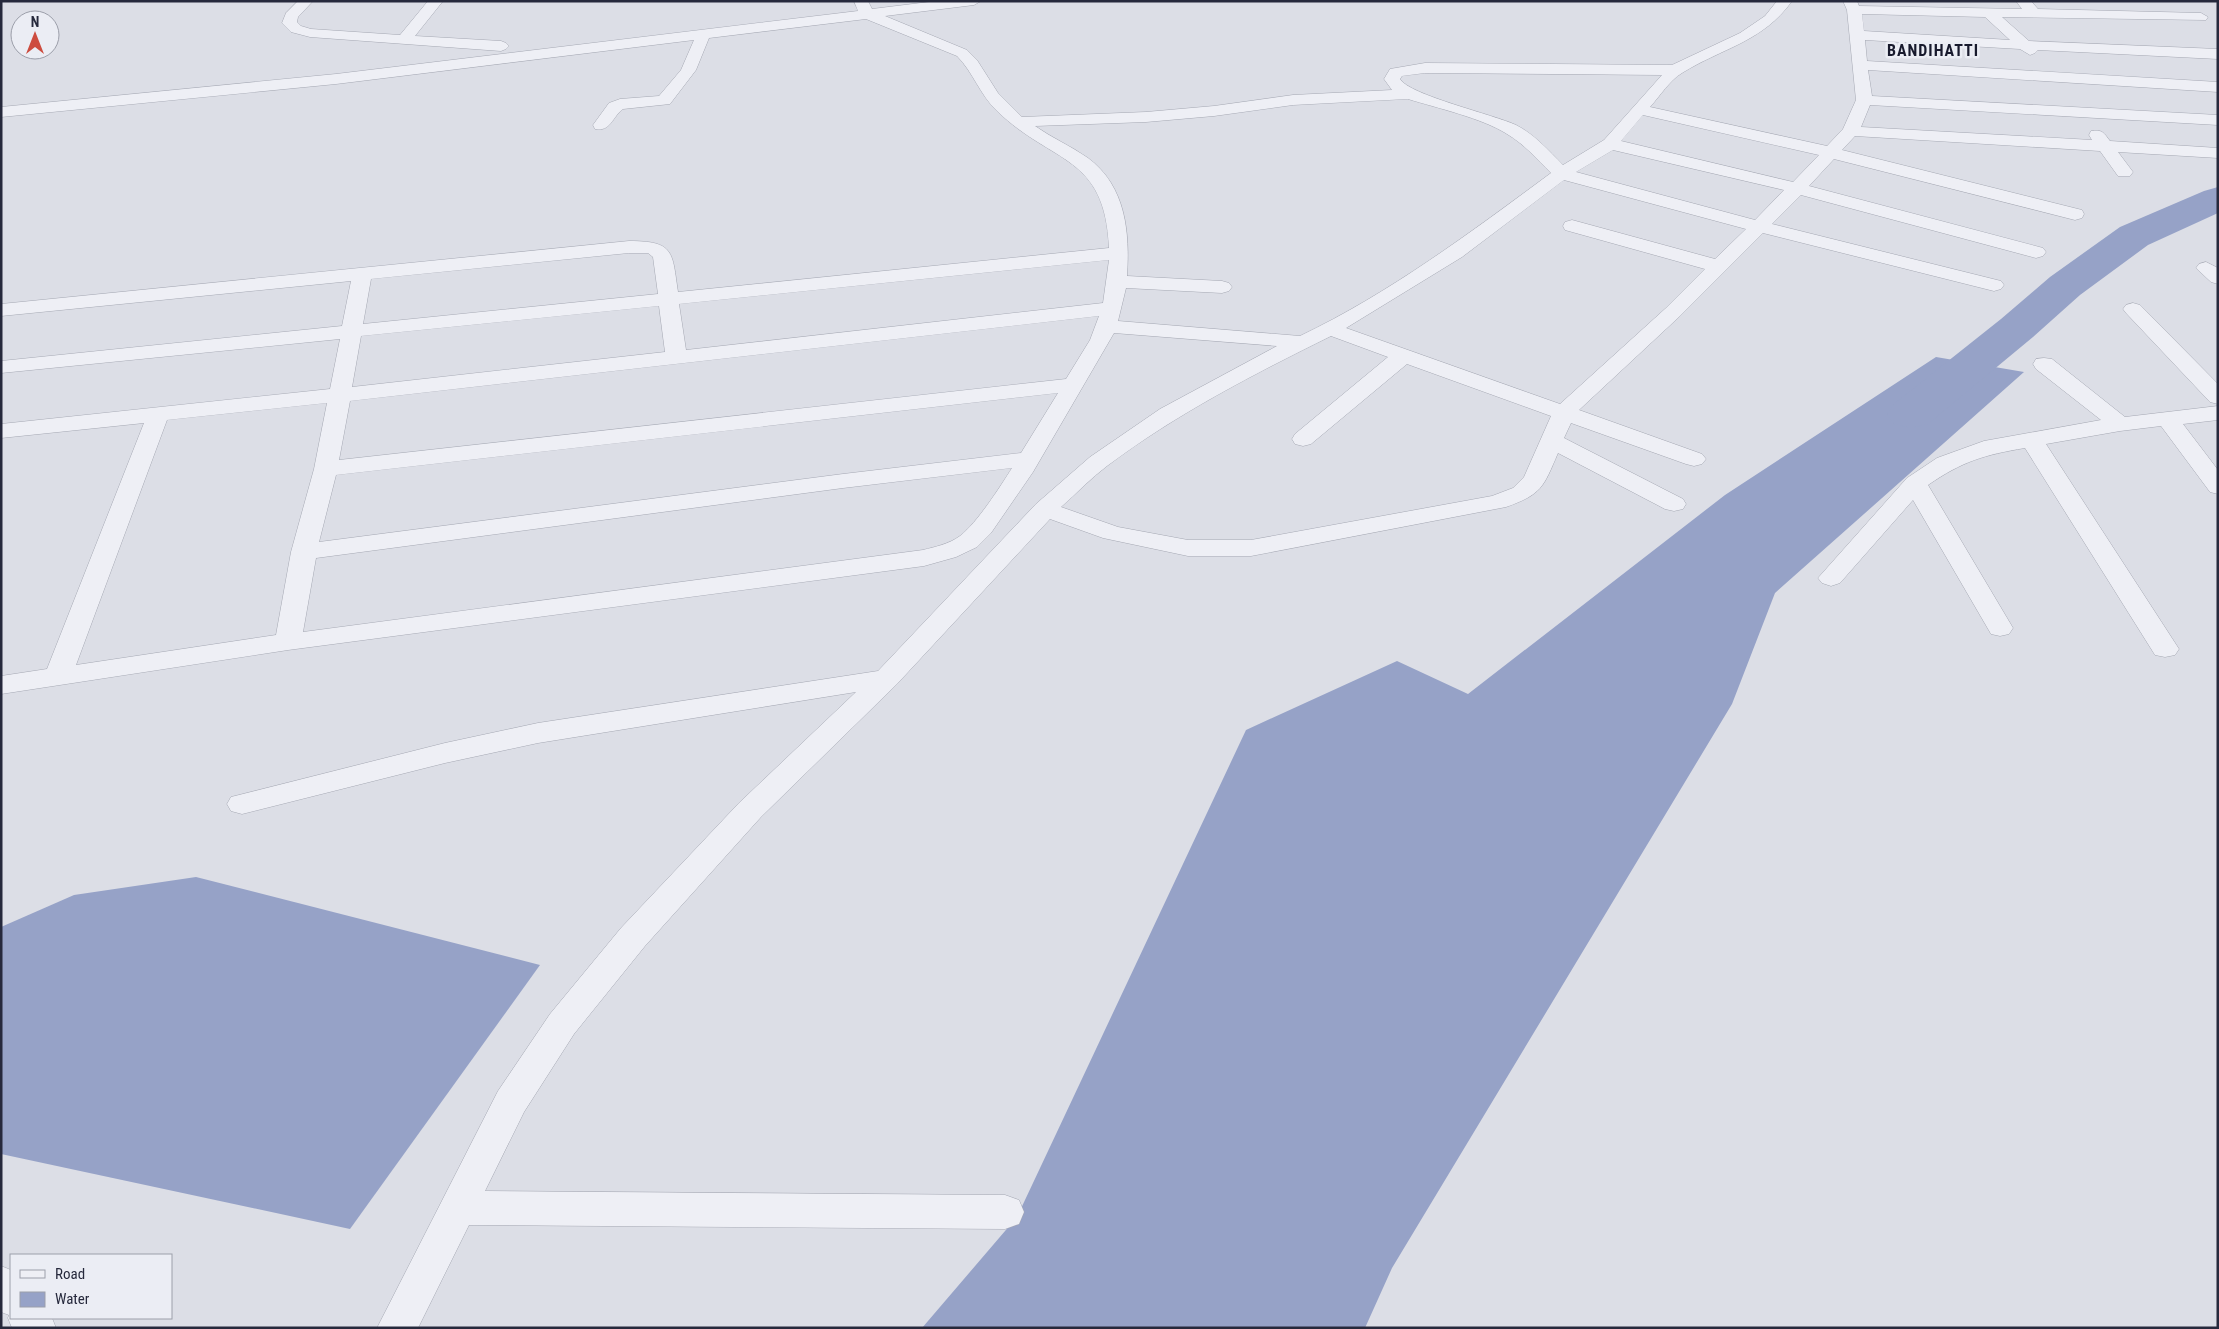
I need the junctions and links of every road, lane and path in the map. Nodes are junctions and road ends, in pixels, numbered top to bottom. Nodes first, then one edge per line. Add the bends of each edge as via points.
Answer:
1 (306, 1) edge
2 (436, 1) edge
3 (974, 1) edge
4 (1785, 1) edge
5 (2023, 1) edge
6 (2177, 1) edge
7 (938, 3) edge
8 (1852, 6) edge
9 (864, 8) edge
10 (1914, 12) junction
11 (1988, 13) junction
12 (2034, 13) junction
13 (703, 34) junction
14 (1857, 35) junction
15 (402, 40) junction
16 (1939, 41) junction
17 (2026, 46) junction
18 (570, 50) junction
19 (2218, 54) edge
20 (1860, 65) junction
21 (1675, 70) junction
22 (2055, 78) junction
23 (2218, 87) edge
24 (1409, 94) junction
25 (1864, 100) junction
26 (1639, 109) junction
27 (1, 112) edge
28 (2082, 113) junction
29 (2218, 120) edge
30 (1019, 122) junction
31 (601, 125) dead end
32 (1851, 131) junction
33 (1610, 144) junction
34 (2104, 145) junction
35 (1829, 152) junction
36 (2218, 153) edge
37 (2124, 172) dead end
38 (1560, 174) junction
39 (1797, 188) junction
40 (2075, 214) dead end
41 (1572, 226) dead end
42 (1757, 226) junction
43 (2036, 252) dead end
44 (1118, 253) junction
45 (1718, 266) junction
46 (362, 275) junction
47 (1118, 282) junction
48 (1994, 285) dead end
49 (1222, 287) dead end
50 (669, 299) junction
51 (2133, 309) dead end
52 (1, 310) edge
53 (1109, 317) junction
54 (1330, 329) junction
55 (353, 331) junction
56 (1302, 342) junction
57 (1404, 355) junction
58 (676, 358) junction
59 (2044, 364) dead end
60 (1, 367) edge
61 (1073, 385) junction
62 (340, 395) junction
63 (2218, 397) edge
64 (1564, 412) junction
65 (2218, 413) edge
66 (158, 415) junction
67 (2167, 418) junction
68 (2120, 424) junction
69 (4, 437) edge
70 (1303, 439) dead end
71 (2032, 440) junction
72 (1552, 441) junction
73 (1029, 459) junction
74 (1694, 459) dead end
75 (326, 469) junction
76 (1915, 484) junction
77 (2218, 487) edge
78 (1006, 495) junction
79 (1674, 504) dead end
80 (1047, 506) junction
81 (304, 552) junction
82 (1831, 578) dead end
83 (2000, 628) dead end
84 (288, 642) junction
85 (2165, 649) dead end
86 (58, 676) junction
87 (887, 678) junction
88 (1, 685) edge
89 (242, 804) dead end
90 (457, 1208) junction
91 (1005, 1212) dead end
92 (1, 1284) edge
93 (10, 1296) edge
94 (397, 1328) edge

1 - 15 street via 291,16 289,23 296,28 329,36
2 - 15 street
3 - 7 street
4 - 21 street via 1770,19 1745,36
5 - 12 street
6 - 12 street via 2206,20
7 - 9 street
8 - 10 street
8 - 14 street
9 - 13 street
9 - 30 street via 962,53 972,61 991,96
10 - 11 street
10 - 16 street
11 - 12 street
11 - 17 street
13 - 18 street
13 - 31 street via 699,51 688,71 664,101 620,104
14 - 16 street
14 - 20 street
15 - 18 street
16 - 17 street
17 - 19 street
17 - 22 street
18 - 27 street
20 - 22 street
20 - 25 street
21 - 24 street via 1424,68 1396,72 1392,79
21 - 26 street
22 - 23 street
22 - 28 street
24 - 30 street via 1293,100 1146,117
24 - 38 street via 1513,130 1535,147
25 - 28 street
25 - 32 street
26 - 33 street
26 - 35 street
28 - 29 street
28 - 34 street
30 - 44 street via 1092,171 1106,191 1117,221
32 - 34 street
32 - 35 street
33 - 38 street
33 - 39 street
34 - 36 street
34 - 37 street
35 - 39 street
35 - 40 street
38 - 42 street
38 - 54 street via 1455,253
39 - 42 street
39 - 43 street
41 - 45 street
42 - 45 street
42 - 48 street
44 - 47 street
44 - 50 street
45 - 64 street
46 - 50 street via 652,248 663,257
46 - 52 street
46 - 55 street
47 - 49 street
47 - 53 street
50 - 55 street
50 - 58 street
51 - 63 street
53 - 56 street
53 - 58 street
53 - 61 street
54 - 56 street
54 - 57 street
55 - 60 street
55 - 62 street
56 - 80 street via 1168,414 1098,462
57 - 64 street
57 - 70 street
58 - 62 street
59 - 68 street
61 - 73 street
61 - 75 street
62 - 66 street
62 - 75 street
64 - 72 street
64 - 74 street
65 - 67 street
66 - 69 street
66 - 86 street
67 - 68 street
67 - 77 street
68 - 71 street
71 - 76 street via 1965,454 1945,463
71 - 85 street
72 - 79 street
72 - 80 street via 1535,480 1522,493 1497,502 1251,548 1188,548 1112,533
73 - 78 street
73 - 81 street
75 - 81 street
76 - 82 street
76 - 83 street
78 - 80 street
78 - 84 street via 968,542 924,558
80 - 87 street
81 - 84 street
84 - 86 street
86 - 88 street
87 - 89 street via 538,733
87 - 90 street via 744,817 633,937 562,1024 511,1102
90 - 91 street
90 - 94 street
92 - 93 street

